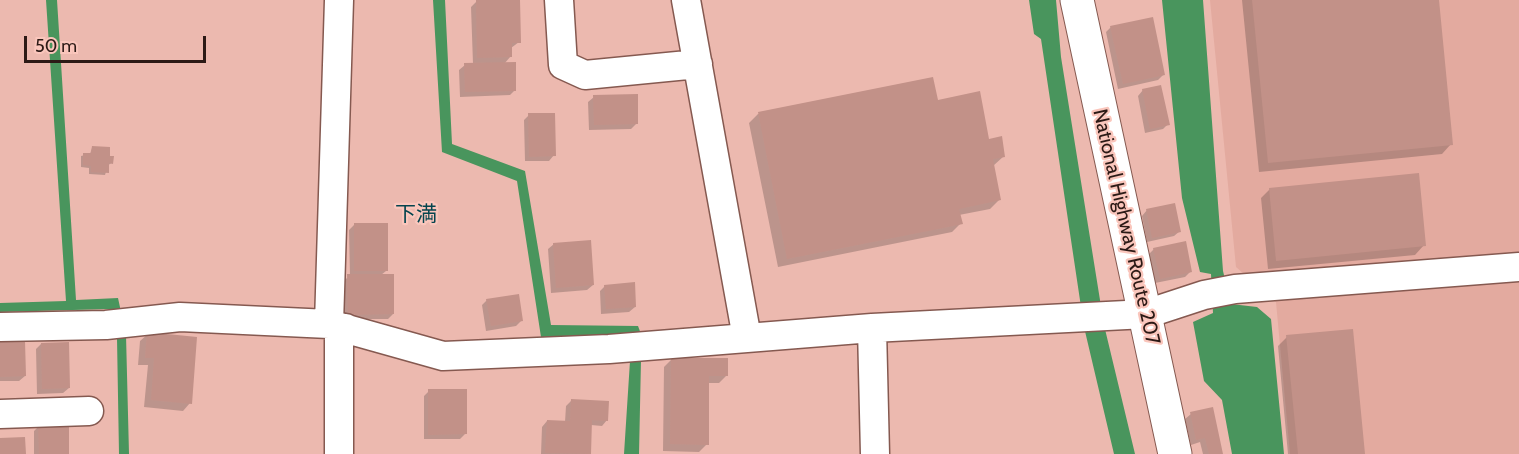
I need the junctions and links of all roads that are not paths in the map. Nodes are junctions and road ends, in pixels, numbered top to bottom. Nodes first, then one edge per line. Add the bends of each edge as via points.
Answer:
1 (339, 0) edge
2 (559, 0) edge
3 (686, 0) edge
4 (1077, 0) edge
5 (698, 64) junction
6 (1519, 267) edge
7 (1131, 314) junction
8 (338, 326) junction
9 (0, 327) edge
10 (872, 328) junction
11 (747, 338) junction
12 (89, 411) dead end
13 (0, 414) edge
14 (339, 454) edge
15 (874, 454) edge
16 (1175, 454) edge

1 - 8 street
2 - 5 street via 563,65 585,75
3 - 5 street
4 - 7 highway, National Highway Route 207
5 - 11 street
6 - 7 street via 1235,289
7 - 10 street
7 - 16 highway, National Highway Route 207
8 - 9 street via 180,317
8 - 11 street via 442,356
8 - 14 street
10 - 11 street
10 - 15 street
12 - 13 street

